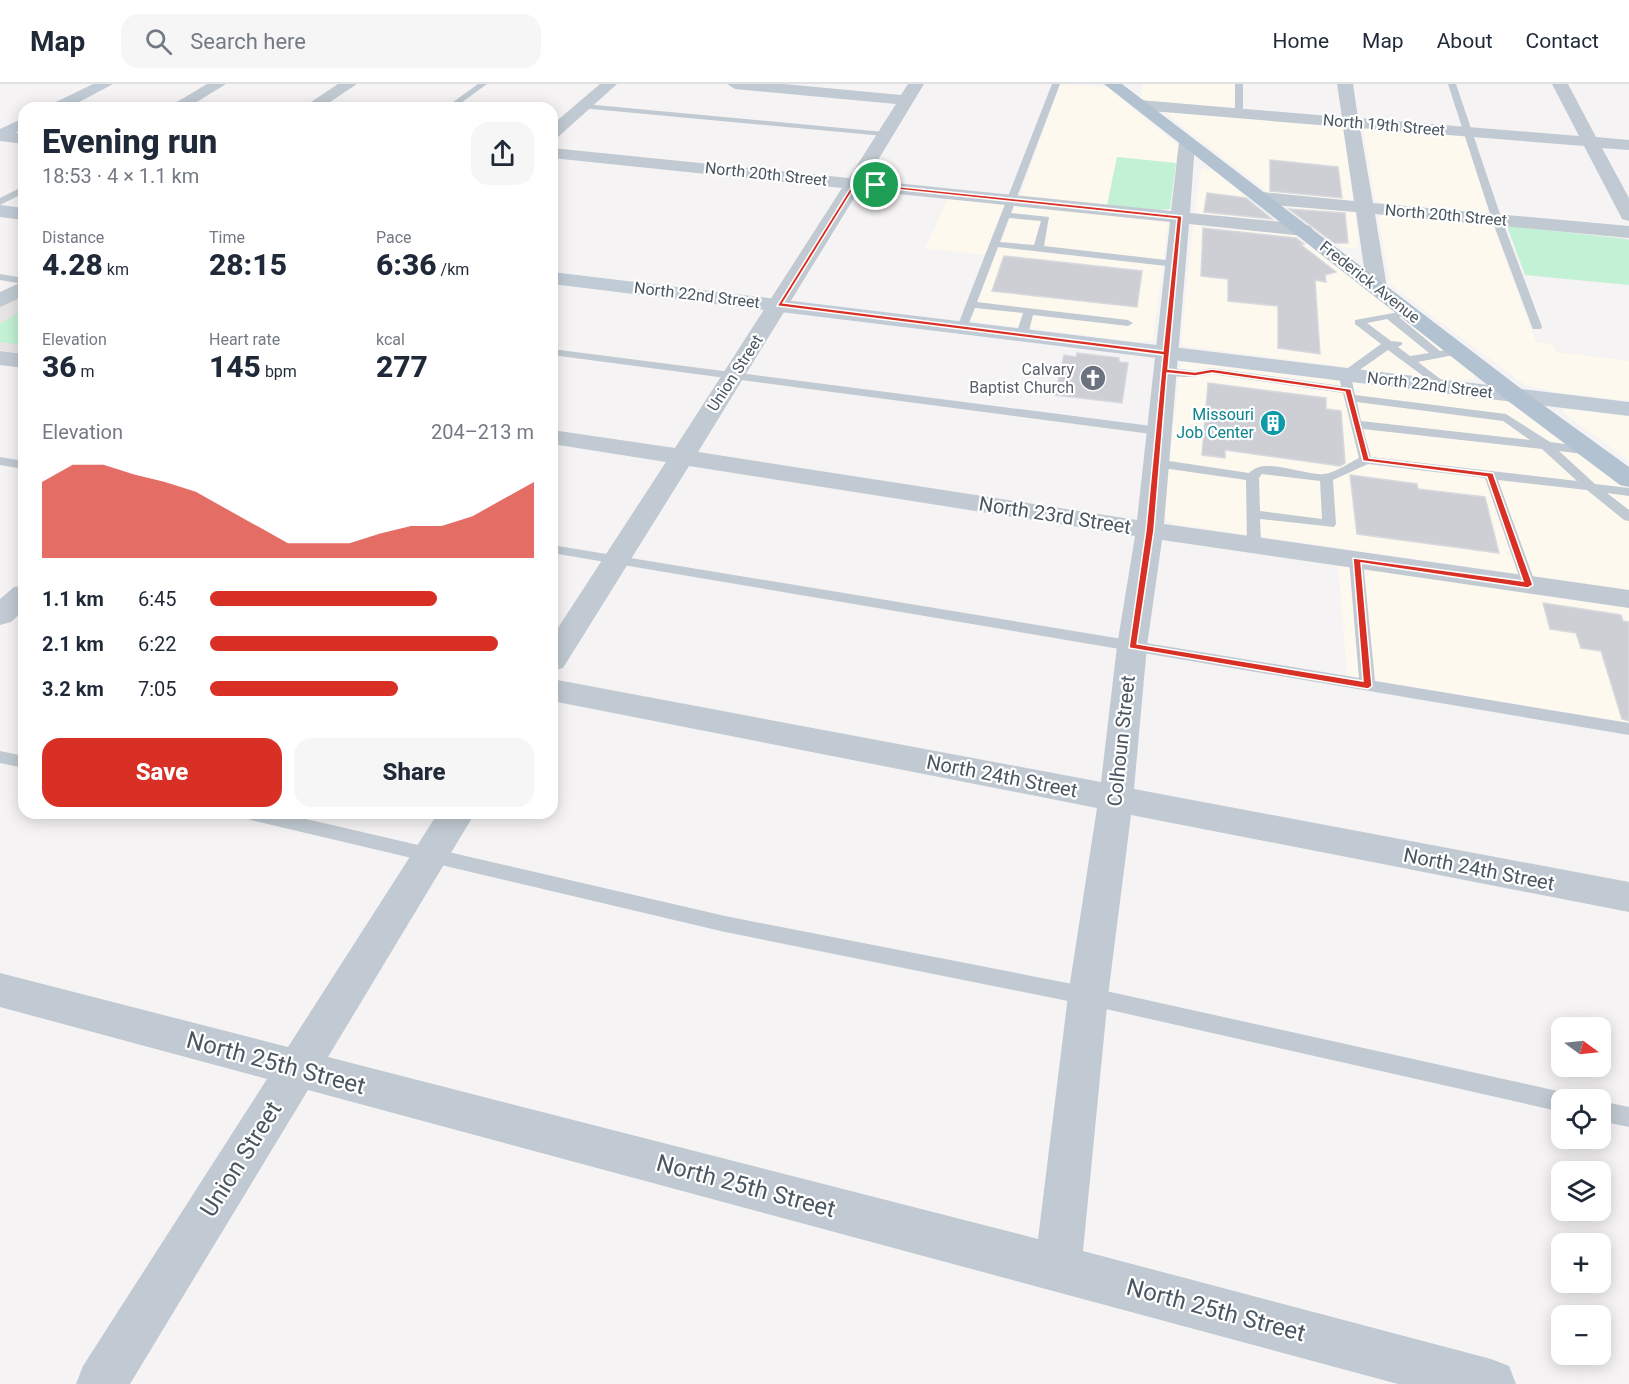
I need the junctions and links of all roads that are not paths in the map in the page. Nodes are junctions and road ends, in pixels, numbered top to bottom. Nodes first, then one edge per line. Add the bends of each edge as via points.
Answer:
1 (105, 84) edge
2 (218, 84) edge
3 (349, 84) edge
4 (483, 84) edge
5 (609, 84) edge
6 (735, 84) edge
7 (1056, 84) edge
8 (1112, 84) edge
9 (1239, 84) edge
10 (1346, 84) edge
11 (1452, 84) edge
12 (1560, 84) edge
13 (911, 92) edge
14 (1135, 96) edge
15 (68, 102) edge
16 (186, 102) edge
17 (320, 102) edge
18 (458, 102) edge
19 (584, 106) junction
20 (1239, 113) junction
21 (1351, 122) junction
22 (18, 126) edge
23 (558, 128) edge
24 (1468, 132) junction
25 (884, 134) junction
26 (0, 136) edge
27 (18, 138) edge
28 (1592, 141) junction
29 (1187, 142) junction
30 (1629, 145) edge
31 (558, 154) edge
32 (854, 183) junction
33 (18, 192) edge
34 (1262, 198) junction
35 (0, 202) edge
36 (1009, 207) junction
37 (1366, 208) junction
38 (0, 211) edge
39 (18, 213) edge
40 (1629, 215) edge
41 (1180, 217) junction
42 (1497, 220) junction
43 (1303, 230) junction
44 (1629, 232) edge
45 (995, 244) junction
46 (1038, 249) junction
47 (1175, 264) junction
48 (0, 277) edge
49 (558, 279) edge
50 (18, 280) edge
51 (1377, 288) junction
52 (18, 290) edge
53 (0, 301) edge
54 (972, 304) junction
55 (779, 305) junction
56 (1029, 311) junction
57 (1389, 315) junction
58 (1128, 323) dead end
59 (1406, 324) junction
60 (1538, 327) dead end
61 (962, 328) junction
62 (1022, 335) junction
63 (1392, 344) junction
64 (1459, 351) junction
65 (558, 353) edge
66 (1437, 354) junction
67 (0, 358) edge
68 (18, 360) edge
69 (1408, 360) junction
70 (1165, 362) junction
71 (734, 376) junction
72 (1348, 388) junction
73 (1446, 388) junction
74 (1516, 396) junction
75 (1629, 409) edge
76 (1356, 424) junction
77 (558, 438) edge
78 (1545, 445) junction
79 (1157, 447) junction
80 (1591, 451) junction
81 (682, 457) junction
82 (1366, 460) junction
83 (0, 461) edge
84 (18, 464) edge
85 (1490, 475) junction
86 (1252, 477) junction
87 (1326, 478) junction
88 (1629, 479) edge
89 (1592, 487) junction
90 (1629, 492) edge
91 (1253, 514) junction
92 (1629, 517) edge
93 (1150, 530) junction
94 (1254, 545) junction
95 (558, 550) edge
96 (616, 560) junction
97 (1356, 560) junction
98 (0, 585) edge
99 (1528, 585) junction
100 (18, 590) edge
101 (18, 598) edge
102 (1629, 599) edge
103 (0, 615) edge
104 (1132, 646) junction
105 (558, 652) edge
106 (1368, 686) junction
107 (558, 691) edge
108 (1629, 729) edge
109 (0, 756) edge
110 (18, 760) edge
111 (1116, 798) junction
112 (277, 819) edge
113 (453, 819) edge
114 (432, 854) junction
115 (1629, 897) edge
116 (0, 990) edge
117 (1088, 996) junction
118 (298, 1069) junction
119 (1551, 1100) edge
120 (1611, 1113) edge
121 (1629, 1117) edge
122 (1058, 1268) junction
123 (101, 1384) edge
124 (1491, 1384) edge

1 - 15 main road
2 - 16 street
3 - 17 street
4 - 18 lane
5 - 19 street
6 - 13 street
7 - 36 lane
8 - 14 main road, Frederick Avenue
9 - 20 lane
10 - 21 street
11 - 24 lane
12 - 28 street
13 - 25 street, Union Street
14 - 20 street, North 19th Street
14 - 29 main road, Frederick Avenue
19 - 23 street
19 - 25 lane
20 - 21 street, North 19th Street
21 - 24 street, North 19th Street
21 - 37 street
22 - 26 main road
24 - 28 street, North 19th Street
24 - 42 lane
25 - 32 street, Union Street
26 - 27 street
28 - 30 street, North 19th Street
28 - 40 street
29 - 34 main road, Frederick Avenue
29 - 41 street, Colhoun Street
31 - 32 street, North 20th Street
32 - 36 street, North 20th Street
32 - 55 street, Union Street
33 - 35 lane
34 - 37 street, North 20th Street
34 - 43 main road, Frederick Avenue
36 - 41 street, North 20th Street
36 - 45 lane
36 - 46 lane via 1046,219
37 - 42 street, North 20th Street
37 - 51 street
38 - 39 main road
41 - 43 street, North 20th Street
41 - 47 street, Colhoun Street
42 - 44 street, North 20th Street
42 - 60 lane
43 - 51 main road, Frederick Avenue
45 - 46 lane
45 - 54 lane
46 - 47 lane
47 - 70 street, Colhoun Street
48 - 50 lane
49 - 55 main road, North 22nd Street
51 - 59 main road, Frederick Avenue
52 - 53 street
54 - 56 lane
54 - 61 lane
55 - 61 main road, North 22nd Street
55 - 71 street, Union Street
56 - 58 lane
56 - 62 lane
57 - 59 lane
57 - 59 lane
57 - 63 lane via 1359,321
59 - 64 main road, Frederick Avenue
59 - 66 lane via 1417,340
61 - 62 main road, North 22nd Street
62 - 70 main road, North 22nd Street
63 - 69 lane
63 - 72 lane
64 - 66 lane
64 - 74 main road, Frederick Avenue
65 - 71 lane
66 - 69 lane
67 - 68 street
69 - 73 lane
70 - 72 main road, North 22nd Street
70 - 79 street, Colhoun Street
71 - 79 lane
71 - 81 street, Union Street
72 - 73 main road, North 22nd Street
72 - 76 lane
72 - 78 lane via 1506,418
73 - 74 main road, North 22nd Street
74 - 75 main road, North 22nd Street
74 - 80 main road, Frederick Avenue
76 - 78 lane
76 - 82 lane
77 - 81 street, North 23rd Street
78 - 80 lane
78 - 89 lane
79 - 86 lane
79 - 93 street, Colhoun Street
80 - 88 main road, Frederick Avenue
81 - 93 street, North 23rd Street
81 - 96 street, Union Street
82 - 85 lane
82 - 87 lane
83 - 84 lane
85 - 89 lane
85 - 99 lane
86 - 87 lane via 1266,470
86 - 91 lane
87 - 91 lane via 1329,524
89 - 90 lane
89 - 92 lane
91 - 94 lane
93 - 94 street, North 23rd Street
93 - 104 street, Colhoun Street
94 - 97 street, North 23rd Street
95 - 96 lane
96 - 104 lane
96 - 105 street, Union Street
97 - 99 street, North 23rd Street
97 - 106 lane
98 - 100 street
99 - 102 street, North 23rd Street
101 - 103 street
104 - 106 lane
104 - 111 street, Colhoun Street
106 - 108 lane
107 - 111 street, North 24th Street
109 - 110 lane
111 - 115 street, North 24th Street
111 - 117 street, Colhoun Street
112 - 114 lane
113 - 114 street, Union Street
114 - 117 lane via 725,924
114 - 118 street, Union Street
116 - 118 street, North 25th Street
117 - 119 lane
117 - 122 street, Colhoun Street
118 - 122 street, North 25th Street
118 - 123 street, Union Street
120 - 121 lane
122 - 124 street, North 25th Street

